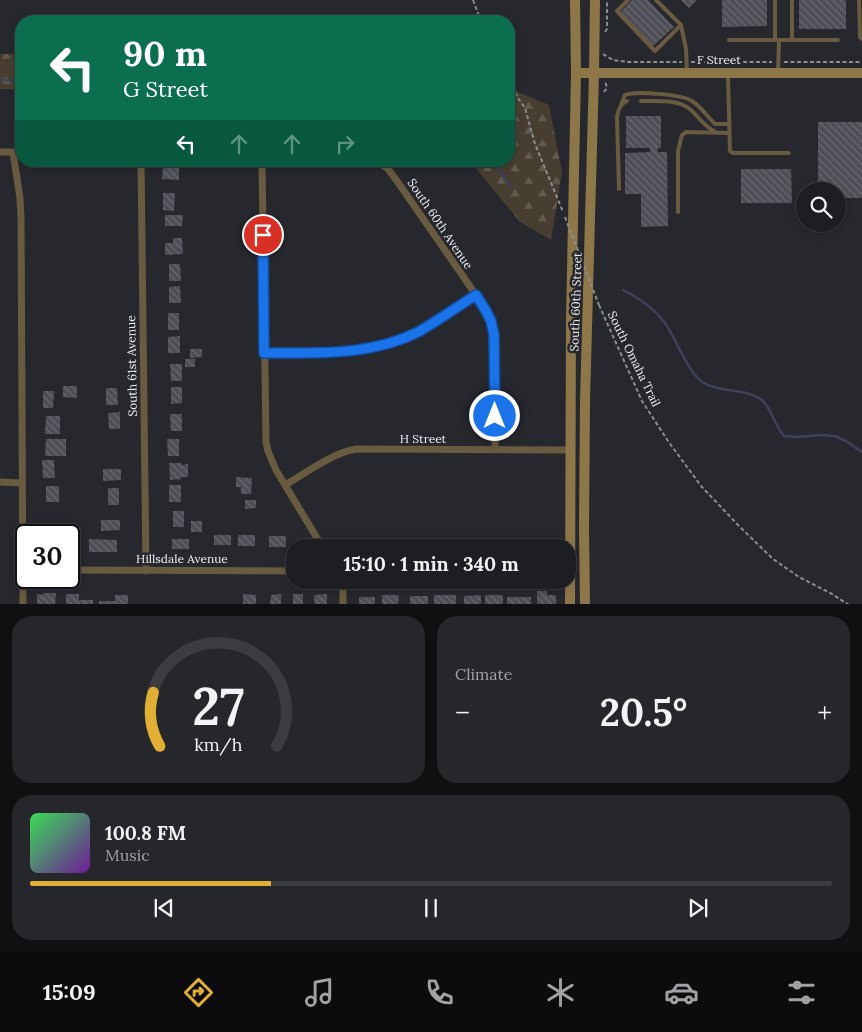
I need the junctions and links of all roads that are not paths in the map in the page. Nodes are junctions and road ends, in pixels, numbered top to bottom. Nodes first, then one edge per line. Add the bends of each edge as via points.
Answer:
1 (575, 0) edge
2 (595, 0) edge
3 (628, 0) edge
4 (656, 0) edge
5 (775, 0) edge
6 (792, 0) edge
7 (859, 0) edge
8 (662, 5) junction
9 (657, 10) dead end
10 (671, 14) junction
11 (666, 19) dead end
12 (681, 25) junction
13 (862, 39) edge
14 (729, 40) dead end
15 (777, 40) junction
16 (792, 40) junction
17 (838, 40) dead end
18 (576, 73) junction
19 (594, 73) junction
20 (687, 73) junction
21 (728, 73) junction
22 (778, 73) junction
23 (862, 73) edge
24 (627, 101) dead end
25 (642, 101) dead end
26 (621, 105) junction
27 (729, 124) junction
28 (716, 132) junction
29 (729, 133) junction
30 (0, 152) edge
31 (15, 152) edge
32 (788, 153) dead end
33 (18, 167) edge
34 (141, 167) edge
35 (262, 167) edge
36 (385, 167) edge
37 (619, 189) dead end
38 (678, 212) dead end
39 (476, 295) junction
40 (264, 353) junction
41 (495, 450) junction
42 (571, 450) junction
43 (0, 482) edge
44 (22, 483) junction
45 (285, 485) junction
46 (23, 524) edge
47 (318, 539) edge
48 (570, 539) edge
49 (80, 570) edge
50 (146, 571) junction
51 (286, 571) edge
52 (23, 589) edge
53 (343, 589) edge
54 (570, 589) edge
55 (23, 604) edge
56 (343, 604) edge
57 (570, 604) edge
58 (585, 604) edge

1 - 18 main road, South 60th Street
2 - 19 main road, South 60th Street
3 - 12 lane via 617,12 655,51
4 - 8 lane
5 - 15 lane
6 - 16 lane
7 - 13 lane
8 - 9 lane
8 - 10 lane
10 - 11 lane
10 - 12 lane
12 - 20 lane
14 - 15 lane
15 - 16 lane
15 - 22 lane
16 - 17 lane
18 - 19 main road, F Street
18 - 42 main road, South 60th Street
19 - 20 main road, F Street
19 - 58 main road, South 60th Street via 585,401
20 - 21 main road, F Street
21 - 22 main road, F Street
21 - 27 lane
22 - 23 main road, F Street
24 - 26 lane
25 - 28 lane via 682,104
26 - 27 lane via 625,95 630,93 684,97 715,124
26 - 37 lane via 617,117
27 - 29 lane
28 - 29 lane
28 - 38 lane via 686,132 681,137
29 - 32 lane via 730,152 733,154
30 - 31 street
33 - 44 street
34 - 50 street, South 61st Avenue
35 - 40 street
36 - 39 street, South 60th Avenue
39 - 40 street via 418,332 378,346 342,352
39 - 41 street, South 60th Avenue via 491,321 494,335
40 - 45 street via 266,442
41 - 42 street, H Street
41 - 45 street, H Street via 345,451
42 - 48 main road, South 60th Street
43 - 44 street
44 - 46 street
45 - 47 street
49 - 50 street, Hillsdale Avenue
50 - 51 street, Hillsdale Avenue
52 - 55 street
53 - 56 street
54 - 57 main road, South 60th Street

